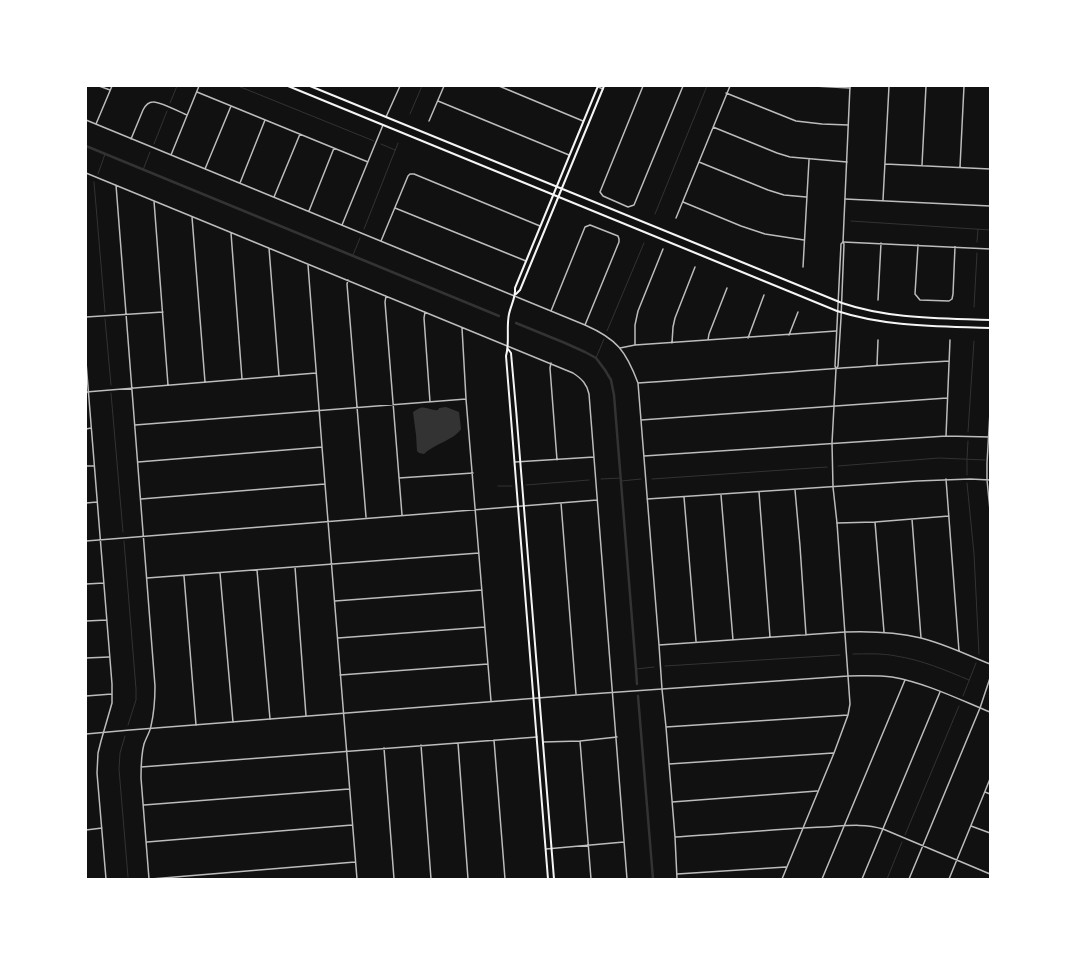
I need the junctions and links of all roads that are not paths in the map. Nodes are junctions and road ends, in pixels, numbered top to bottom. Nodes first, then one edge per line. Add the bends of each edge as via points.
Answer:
1 (99, 86) edge
2 (112, 86) edge
3 (199, 86) edge
4 (288, 86) edge
5 (310, 86) edge
6 (399, 86) edge
7 (444, 86) edge
8 (499, 86) edge
9 (597, 86) edge
10 (643, 86) edge
11 (683, 86) edge
12 (730, 86) edge
13 (814, 86) edge
14 (889, 86) edge
15 (926, 86) edge
16 (964, 86) edge
17 (603, 87) edge
18 (850, 87) edge
19 (110, 90) junction
20 (197, 92) junction
21 (726, 93) junction
22 (438, 101) junction
23 (231, 106) junction
24 (187, 115) junction
25 (386, 117) junction
26 (86, 120) edge
27 (265, 120) junction
28 (429, 121) dead end
29 (583, 121) junction
30 (96, 124) junction
31 (383, 125) junction
32 (848, 125) junction
33 (713, 127) junction
34 (300, 134) junction
35 (131, 139) junction
36 (334, 148) junction
37 (171, 155) junction
38 (568, 155) junction
39 (809, 160) junction
40 (368, 162) junction
41 (699, 162) junction
42 (847, 162) junction
43 (885, 164) junction
44 (922, 165) junction
45 (960, 167) junction
46 (205, 169) junction
47 (990, 169) edge
48 (86, 174) edge
49 (240, 183) junction
50 (116, 185) junction
51 (556, 186) junction
52 (561, 189) junction
53 (553, 194) junction
54 (558, 196) junction
55 (274, 197) junction
56 (806, 197) junction
57 (845, 199) junction
58 (883, 200) junction
59 (154, 201) junction
60 (682, 202) junction
61 (990, 206) edge
62 (395, 208) junction
63 (308, 211) junction
64 (192, 217) junction
65 (676, 218) dead end
66 (342, 225) junction
67 (540, 226) junction
68 (231, 233) junction
69 (804, 240) junction
70 (381, 241) junction
71 (843, 242) junction
72 (881, 243) junction
73 (918, 245) junction
74 (955, 247) junction
75 (269, 248) junction
76 (663, 249) dead end
77 (990, 249) edge
78 (526, 260) junction
79 (308, 265) junction
80 (696, 267) dead end
81 (803, 268) dead end
82 (348, 280) junction
83 (727, 288) dead end
84 (515, 295) junction
85 (764, 295) dead end
86 (386, 296) junction
87 (878, 300) dead end
88 (838, 302) junction
89 (842, 303) junction
90 (838, 310) junction
91 (551, 311) junction
92 (163, 312) junction
93 (425, 312) junction
94 (798, 312) dead end
95 (841, 312) junction
96 (126, 314) junction
97 (86, 317) edge
98 (990, 320) edge
99 (586, 325) junction
100 (462, 328) junction
101 (990, 328) edge
102 (836, 331) junction
103 (789, 335) junction
104 (748, 338) junction
105 (708, 340) junction
106 (878, 340) dead end
107 (950, 340) dead end
108 (672, 342) junction
109 (635, 345) junction
110 (508, 347) junction
111 (620, 348) junction
112 (949, 361) junction
113 (86, 362) edge
114 (551, 363) junction
115 (877, 365) junction
116 (836, 369) junction
117 (316, 373) junction
118 (279, 376) junction
119 (242, 379) junction
120 (205, 382) junction
121 (638, 383) junction
122 (168, 385) junction
123 (131, 388) junction
124 (87, 391) edge
125 (947, 398) junction
126 (466, 399) junction
127 (430, 402) junction
128 (393, 405) junction
129 (834, 406) junction
130 (356, 408) junction
131 (320, 411) junction
132 (990, 412) edge
133 (641, 420) junction
134 (134, 425) junction
135 (91, 428) junction
136 (86, 429) edge
137 (946, 436) junction
138 (989, 437) edge
139 (832, 443) junction
140 (322, 447) junction
141 (644, 456) junction
142 (594, 457) junction
143 (557, 460) junction
144 (137, 462) junction
145 (515, 462) junction
146 (521, 462) junction
147 (86, 466) edge
148 (94, 466) junction
149 (473, 473) junction
150 (399, 478) junction
151 (946, 479) junction
152 (989, 480) edge
153 (325, 484) junction
154 (833, 487) junction
155 (795, 490) junction
156 (759, 492) junction
157 (721, 494) junction
158 (684, 497) junction
159 (140, 499) junction
160 (648, 499) junction
161 (598, 500) junction
162 (98, 502) junction
163 (86, 503) edge
164 (561, 503) junction
165 (518, 506) junction
166 (524, 506) junction
167 (476, 510) junction
168 (990, 510) edge
169 (402, 515) junction
170 (949, 516) junction
171 (366, 518) junction
172 (912, 519) junction
173 (328, 522) junction
174 (875, 522) junction
175 (837, 524) junction
176 (143, 536) junction
177 (100, 540) junction
178 (86, 541) edge
179 (479, 553) junction
180 (331, 564) junction
181 (295, 567) junction
182 (257, 570) junction
183 (220, 573) junction
184 (184, 576) junction
185 (147, 578) junction
186 (104, 583) junction
187 (86, 584) edge
188 (482, 590) junction
189 (335, 601) junction
190 (107, 620) junction
191 (86, 621) edge
192 (485, 627) junction
193 (845, 632) junction
194 (884, 632) junction
195 (806, 635) junction
196 (770, 637) junction
197 (338, 638) junction
198 (920, 638) junction
199 (733, 640) junction
200 (696, 642) junction
201 (659, 645) junction
202 (959, 651) junction
203 (109, 656) junction
204 (86, 658) edge
205 (488, 664) junction
206 (990, 664) edge
207 (340, 675) junction
208 (848, 676) junction
209 (990, 678) edge
210 (904, 680) junction
211 (662, 689) junction
212 (613, 692) junction
213 (940, 692) junction
214 (112, 694) junction
215 (576, 695) junction
216 (86, 696) edge
217 (534, 698) junction
218 (540, 698) junction
219 (491, 702) junction
220 (980, 708) junction
221 (990, 712) edge
222 (344, 713) junction
223 (848, 715) junction
224 (306, 716) junction
225 (270, 719) junction
226 (233, 722) junction
227 (196, 725) junction
228 (666, 727) junction
229 (151, 728) junction
230 (103, 732) junction
231 (86, 734) edge
232 (537, 737) junction
233 (617, 737) junction
234 (494, 740) junction
235 (580, 741) junction
236 (543, 742) junction
237 (458, 743) junction
238 (421, 745) junction
239 (384, 748) junction
240 (346, 751) junction
241 (834, 753) junction
242 (669, 764) junction
243 (141, 767) junction
244 (990, 779) edge
245 (349, 789) junction
246 (818, 791) junction
247 (985, 792) junction
248 (990, 794) edge
249 (672, 802) junction
250 (143, 805) junction
251 (352, 826) junction
252 (844, 826) junction
253 (971, 826) junction
254 (102, 828) junction
255 (803, 828) junction
256 (883, 829) junction
257 (86, 830) edge
258 (990, 833) edge
259 (676, 837) junction
260 (146, 842) junction
261 (624, 842) junction
262 (589, 846) junction
263 (923, 846) junction
264 (546, 849) junction
265 (552, 849) junction
266 (957, 860) junction
267 (355, 862) junction
268 (786, 867) junction
269 (677, 874) junction
270 (990, 874) edge
271 (106, 879) edge
272 (150, 879) edge
273 (357, 879) edge
274 (394, 879) edge
275 (431, 879) edge
276 (468, 879) edge
277 (505, 879) edge
278 (548, 879) edge
279 (554, 879) edge
280 (591, 879) edge
281 (627, 879) edge
282 (677, 879) edge
283 (782, 879) edge
284 (822, 879) edge
285 (862, 879) edge
286 (909, 879) edge
287 (949, 879) edge

1 - 19 street
2 - 19 street
3 - 20 street
4 - 31 main road
5 - 25 main road
6 - 25 street
7 - 22 street
8 - 29 street
9 - 17 street
9 - 29 main road
10 - 11 street via 600,192 603,196 628,207 634,205
12 - 21 street
13 - 18 street
14 - 43 street
15 - 44 street
16 - 45 street
17 - 52 main road
18 - 32 street
19 - 30 street
20 - 23 street
20 - 24 street
21 - 32 street via 796,121
21 - 33 street
22 - 28 street
22 - 38 street
23 - 27 street
23 - 46 street
24 - 35 street via 156,102 148,103
24 - 37 street
25 - 51 main road
26 - 30 street
27 - 34 street
27 - 49 street
29 - 38 main road
30 - 35 street
31 - 40 street
31 - 53 main road
32 - 42 street
33 - 39 street via 777,154
33 - 41 street
34 - 36 street
34 - 55 street
35 - 37 street
36 - 40 street
36 - 63 street
37 - 46 street
38 - 51 main road
39 - 42 street
39 - 56 street
40 - 66 street
41 - 56 street via 768,190 784,195
41 - 60 street
42 - 57 street
43 - 44 street
43 - 58 street
44 - 45 street
45 - 47 street
46 - 49 street
48 - 50 street
49 - 55 street
50 - 59 street
50 - 96 street
51 - 52 main road
51 - 53 main road
52 - 54 main road
52 - 88 main road
53 - 54 main road
53 - 67 main road
54 - 84 main road via 520,290
54 - 90 main road
55 - 63 street
56 - 69 street
57 - 58 street
57 - 71 street
58 - 61 street
59 - 64 street
59 - 92 street
60 - 65 street
60 - 69 street via 765,234
62 - 67 street via 408,176 414,174
62 - 70 street
62 - 78 street
63 - 66 street
64 - 68 street
64 - 120 street
66 - 70 street
67 - 78 main road
68 - 75 street
68 - 119 street
69 - 81 street
70 - 84 street
71 - 72 street
71 - 88 street
71 - 89 street
72 - 73 street
72 - 87 street
73 - 74 street
73 - 74 street via 915,294 920,300 952,299
74 - 77 street
75 - 79 street
75 - 118 street
76 - 109 street via 638,311
78 - 84 main road via 515,288
79 - 82 street
79 - 117 street
80 - 108 street via 675,318
82 - 86 street
82 - 130 street via 346,284
83 - 105 street
84 - 91 street
84 - 110 main road via 508,319
85 - 104 street
86 - 93 street
86 - 128 street
88 - 89 main road
88 - 90 street
89 - 95 street
89 - 98 main road via 888,314
90 - 95 main road
90 - 102 street
91 - 99 street
91 - 99 street via 585,227 590,225 618,236 619,242
92 - 96 street
92 - 122 street
93 - 100 street
93 - 127 street
94 - 103 street
95 - 101 main road via 890,323
95 - 116 street
96 - 97 street
96 - 123 street
99 - 111 street via 608,336
100 - 110 street
100 - 126 street
102 - 103 street
102 - 116 street
103 - 104 street
104 - 105 street
105 - 108 street
106 - 115 street
107 - 112 street
108 - 109 street
109 - 111 street
110 - 114 street
110 - 145 main road via 506,356
110 - 146 main road via 512,359
111 - 121 street via 631,365
112 - 115 street
112 - 125 street
113 - 124 street
114 - 142 street via 580,377 588,388
114 - 143 street
115 - 116 street
116 - 121 street
116 - 129 street
117 - 118 street
117 - 131 street
118 - 119 street
119 - 120 street
120 - 122 street
121 - 133 street
122 - 123 street
123 - 124 street
123 - 134 street
124 - 135 street
125 - 129 street
125 - 137 street
126 - 127 street
126 - 149 street
127 - 128 street
128 - 130 street
128 - 150 street
129 - 133 street
129 - 139 street
130 - 131 street
130 - 171 street
131 - 134 street
131 - 140 street
132 - 138 street
133 - 141 street
134 - 144 street
135 - 136 street
135 - 148 street
137 - 138 street
137 - 139 street
138 - 152 street
139 - 141 street
139 - 154 street
140 - 144 street
140 - 153 street
141 - 160 street
142 - 143 street
142 - 161 street
143 - 146 street
144 - 159 street
145 - 146 street
145 - 165 main road
146 - 166 main road
147 - 148 street
148 - 162 street
149 - 150 street
149 - 167 street
150 - 169 street
151 - 152 street
151 - 154 street
151 - 170 street
152 - 168 street
153 - 159 street
153 - 173 street
154 - 155 street
154 - 175 street
155 - 156 street
155 - 195 street
156 - 157 street
156 - 196 street
157 - 158 street
157 - 199 street
158 - 160 street
158 - 200 street
159 - 176 street
160 - 201 street
161 - 164 street
161 - 212 street
162 - 163 street
162 - 177 street
164 - 166 street
164 - 215 street
165 - 166 street
165 - 167 street
165 - 217 main road
166 - 218 main road
167 - 169 street
167 - 179 street
169 - 171 street
170 - 172 street
170 - 202 street
171 - 173 street
172 - 174 street
172 - 198 street
173 - 176 street
173 - 180 street
174 - 175 street
174 - 194 street
175 - 193 street
176 - 177 street
176 - 185 street
177 - 178 street
177 - 186 street
179 - 180 street
179 - 188 street
180 - 181 street
180 - 189 street
181 - 182 street
181 - 224 street
182 - 183 street
182 - 225 street
183 - 184 street
183 - 226 street
184 - 185 street
184 - 227 street
185 - 229 street via 155,686
186 - 187 street
186 - 190 street
188 - 189 street
188 - 192 street
189 - 197 street
190 - 191 street
190 - 203 street
192 - 197 street
192 - 205 street
193 - 194 street
193 - 195 street
193 - 208 street
194 - 198 street
195 - 196 street
196 - 199 street
197 - 207 street
198 - 202 street
199 - 200 street
200 - 201 street
201 - 211 street
202 - 206 street
203 - 204 street
203 - 214 street
205 - 207 street
205 - 219 street
207 - 222 street
208 - 210 street via 891,677
208 - 211 street
208 - 223 street
209 - 220 street
210 - 213 street
210 - 252 street
211 - 212 street
211 - 228 street
212 - 215 street
212 - 233 street
213 - 220 street
213 - 256 street
214 - 216 street
214 - 230 street via 112,703
215 - 218 street
217 - 218 street
217 - 219 street
217 - 232 main road
218 - 236 main road
219 - 222 street
220 - 221 street
220 - 263 street
222 - 224 street
222 - 240 street
223 - 228 street
223 - 241 street
224 - 225 street
225 - 226 street
226 - 227 street
227 - 229 street
228 - 242 street
229 - 230 street
229 - 243 street via 144,743
230 - 231 street
230 - 254 street via 97,773
232 - 234 street
232 - 264 main road
233 - 235 street
233 - 261 street
234 - 237 street
234 - 277 street
235 - 236 street
235 - 262 street
236 - 265 main road
237 - 238 street
237 - 276 street
238 - 239 street
238 - 275 street
239 - 240 street
239 - 274 street
240 - 243 street
240 - 245 street
241 - 242 street
241 - 246 street
242 - 249 street
243 - 250 street
244 - 247 street
245 - 250 street
245 - 251 street
246 - 249 street
246 - 255 street
247 - 248 street
247 - 253 street
249 - 259 street
250 - 260 street
251 - 260 street
251 - 267 street
252 - 255 street
252 - 256 street via 863,825
252 - 284 street
253 - 258 street
253 - 266 street
254 - 257 street
254 - 271 street
255 - 259 street
255 - 268 street
256 - 263 street
256 - 285 street
259 - 269 street
260 - 272 street
261 - 262 street
261 - 281 street
262 - 265 street
262 - 280 street
263 - 266 street
263 - 286 street
264 - 265 street
264 - 278 main road
265 - 279 main road
266 - 270 street
266 - 287 street
267 - 272 street
267 - 273 street
268 - 269 street
268 - 283 street
269 - 282 street

